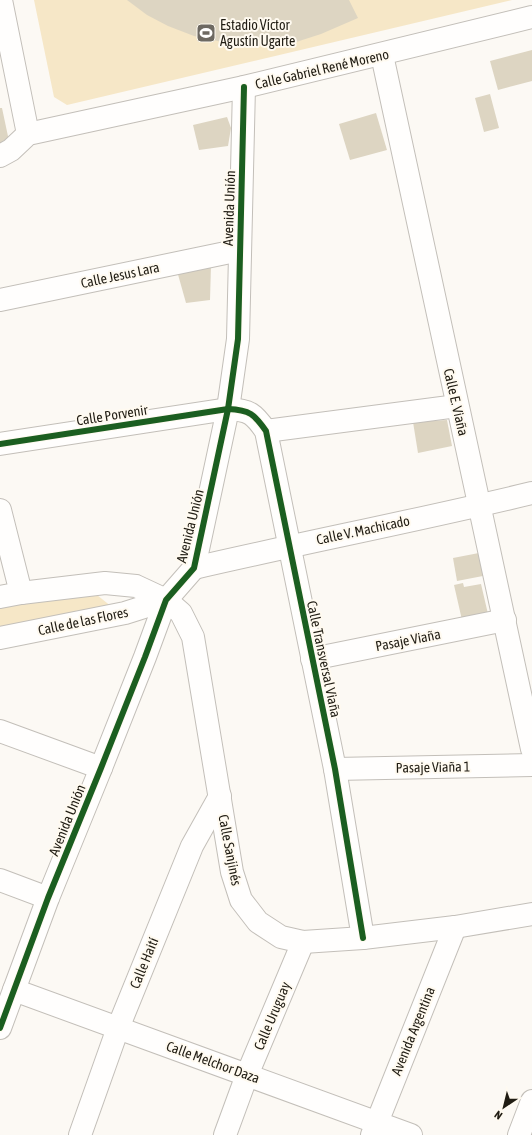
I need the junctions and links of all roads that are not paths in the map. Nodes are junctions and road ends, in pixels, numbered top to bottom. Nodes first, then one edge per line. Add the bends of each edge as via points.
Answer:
1 (1, 0) edge
2 (532, 17) edge
3 (382, 55) junction
4 (244, 87) junction
5 (28, 134) junction
6 (0, 156) edge
7 (240, 250) junction
8 (0, 300) edge
9 (457, 406) junction
10 (228, 409) junction
11 (266, 431) junction
12 (0, 444) edge
13 (532, 493) edge
14 (480, 505) junction
15 (0, 510) edge
16 (289, 546) junction
17 (194, 568) junction
18 (21, 593) junction
19 (0, 597) edge
20 (166, 600) junction
21 (505, 620) junction
22 (0, 638) edge
23 (312, 659) junction
24 (0, 731) edge
25 (532, 749) edge
26 (532, 765) edge
27 (102, 768) junction
28 (335, 769) junction
29 (220, 796) junction
30 (0, 880) edge
31 (48, 898) junction
32 (532, 914) edge
33 (455, 927) junction
34 (363, 938) junction
35 (303, 942) junction
36 (14, 990) junction
37 (0, 1027) edge
38 (118, 1028) junction
39 (247, 1075) junction
40 (532, 1101) edge
41 (375, 1129) edge
42 (80, 1135) edge
43 (225, 1135) edge
44 (411, 1135) edge
45 (519, 1135) edge

1 - 5 street
2 - 3 street, Calle Gabriel René Moreno
3 - 4 street, Calle Gabriel René Moreno
3 - 9 street, Calle E. Viaña
4 - 5 street, Calle Gabriel René Moreno
4 - 7 street, Avenida Unión
5 - 6 street via 11,150
7 - 8 street, Calle Jesus Lara
7 - 10 street, Avenida Unión via 238,339
9 - 11 street
9 - 14 street, Calle E. Viaña
10 - 11 street via 244,410 257,419
10 - 12 street, Calle Porvenir
10 - 17 street, Avenida Unión
11 - 16 street, Calle Transversal Viaña
13 - 14 street, Calle V. Machicado
14 - 16 street, Calle V. Machicado
14 - 21 street, Calle E. Viaña
15 - 18 street
16 - 17 street, Calle V. Machicado
16 - 23 street, Calle Transversal Viaña
17 - 20 street, Avenida Unión
18 - 19 street, Calle Sanjinés
18 - 20 street, Calle Sanjinés via 105,583 136,586
20 - 22 street, Calle de las Flores via 125,613
20 - 27 street, Avenida Unión
20 - 29 street, Calle Sanjinés via 181,613 193,637
21 - 23 street, Pasaje Viaña
21 - 25 street, Calle E. Viaña
23 - 28 street, Calle Transversal Viaña
24 - 27 street
26 - 28 street, Pasaje Viaña 1
27 - 31 street, Avenida Unión
28 - 34 street, Calle Transversal Viaña
29 - 35 street, Calle Sanjinés via 232,872 241,900 258,922 281,937
29 - 38 street, Calle Haití via 192,846
30 - 31 street
31 - 36 street, Avenida Unión
32 - 33 street, Calle Sanjinés
33 - 34 street, Calle Sanjinés
33 - 41 street, Avenida Argentina
34 - 35 street, Calle Sanjinés
35 - 39 street, Calle Uruguay
36 - 37 street, Avenida Unión
36 - 38 street, Calle Melchor Daza
38 - 39 street, Calle Melchor Daza
38 - 42 street, Calle Haití
39 - 41 street, Calle Melchor Daza
39 - 43 street, Calle Uruguay
40 - 45 street
41 - 44 street, Calle Melchor Daza

